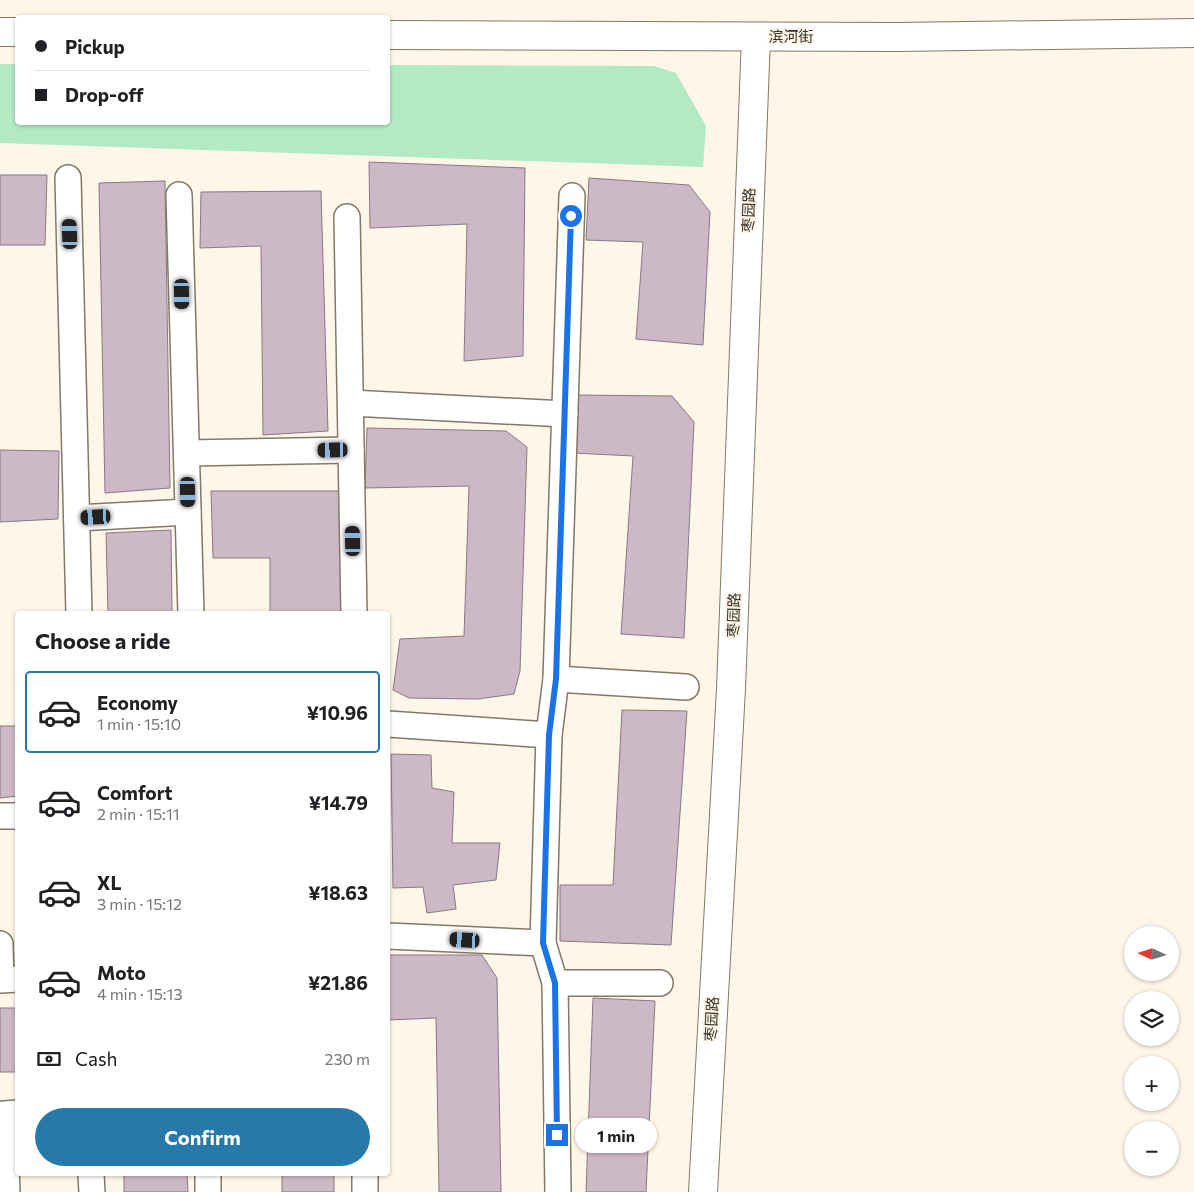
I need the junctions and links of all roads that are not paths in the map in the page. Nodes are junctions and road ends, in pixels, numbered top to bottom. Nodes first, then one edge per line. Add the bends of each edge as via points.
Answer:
1 (0, 32) edge
2 (15, 32) edge
3 (1194, 34) edge
4 (390, 35) edge
5 (756, 37) junction
6 (68, 178) dead end
7 (179, 195) dead end
8 (572, 196) dead end
9 (347, 217) dead end
10 (351, 403) junction
11 (566, 414) junction
12 (351, 450) junction
13 (187, 453) junction
14 (188, 512) junction
15 (77, 518) junction
16 (79, 611) edge
17 (191, 611) edge
18 (354, 611) edge
19 (556, 679) junction
20 (686, 687) dead end
21 (390, 724) edge
22 (549, 735) junction
23 (0, 816) edge
24 (15, 816) edge
25 (390, 936) edge
26 (543, 943) junction
27 (0, 944) edge
28 (15, 979) edge
29 (555, 983) junction
30 (660, 983) dead end
31 (15, 1113) edge
32 (91, 1176) edge
33 (208, 1176) edge
34 (365, 1176) edge
35 (7, 1192) edge
36 (92, 1192) edge
37 (208, 1192) edge
38 (365, 1192) edge
39 (558, 1192) edge
40 (703, 1192) edge

1 - 2 street
3 - 5 street, 滨河街
4 - 5 street, 滨河街
5 - 40 street, 枣园路 via 731,690
6 - 15 street
7 - 13 street
8 - 11 street
9 - 10 street
10 - 11 street
10 - 12 street
11 - 19 street
12 - 13 street
12 - 18 street
13 - 14 street
14 - 15 street
14 - 17 street
15 - 16 street
19 - 20 street
19 - 22 street
21 - 22 street
22 - 26 street
23 - 24 street
25 - 26 street
26 - 29 street
27 - 28 street via 1,980
29 - 30 street
29 - 39 street
31 - 35 street via 4,1114
32 - 36 street
33 - 37 street
34 - 38 street

